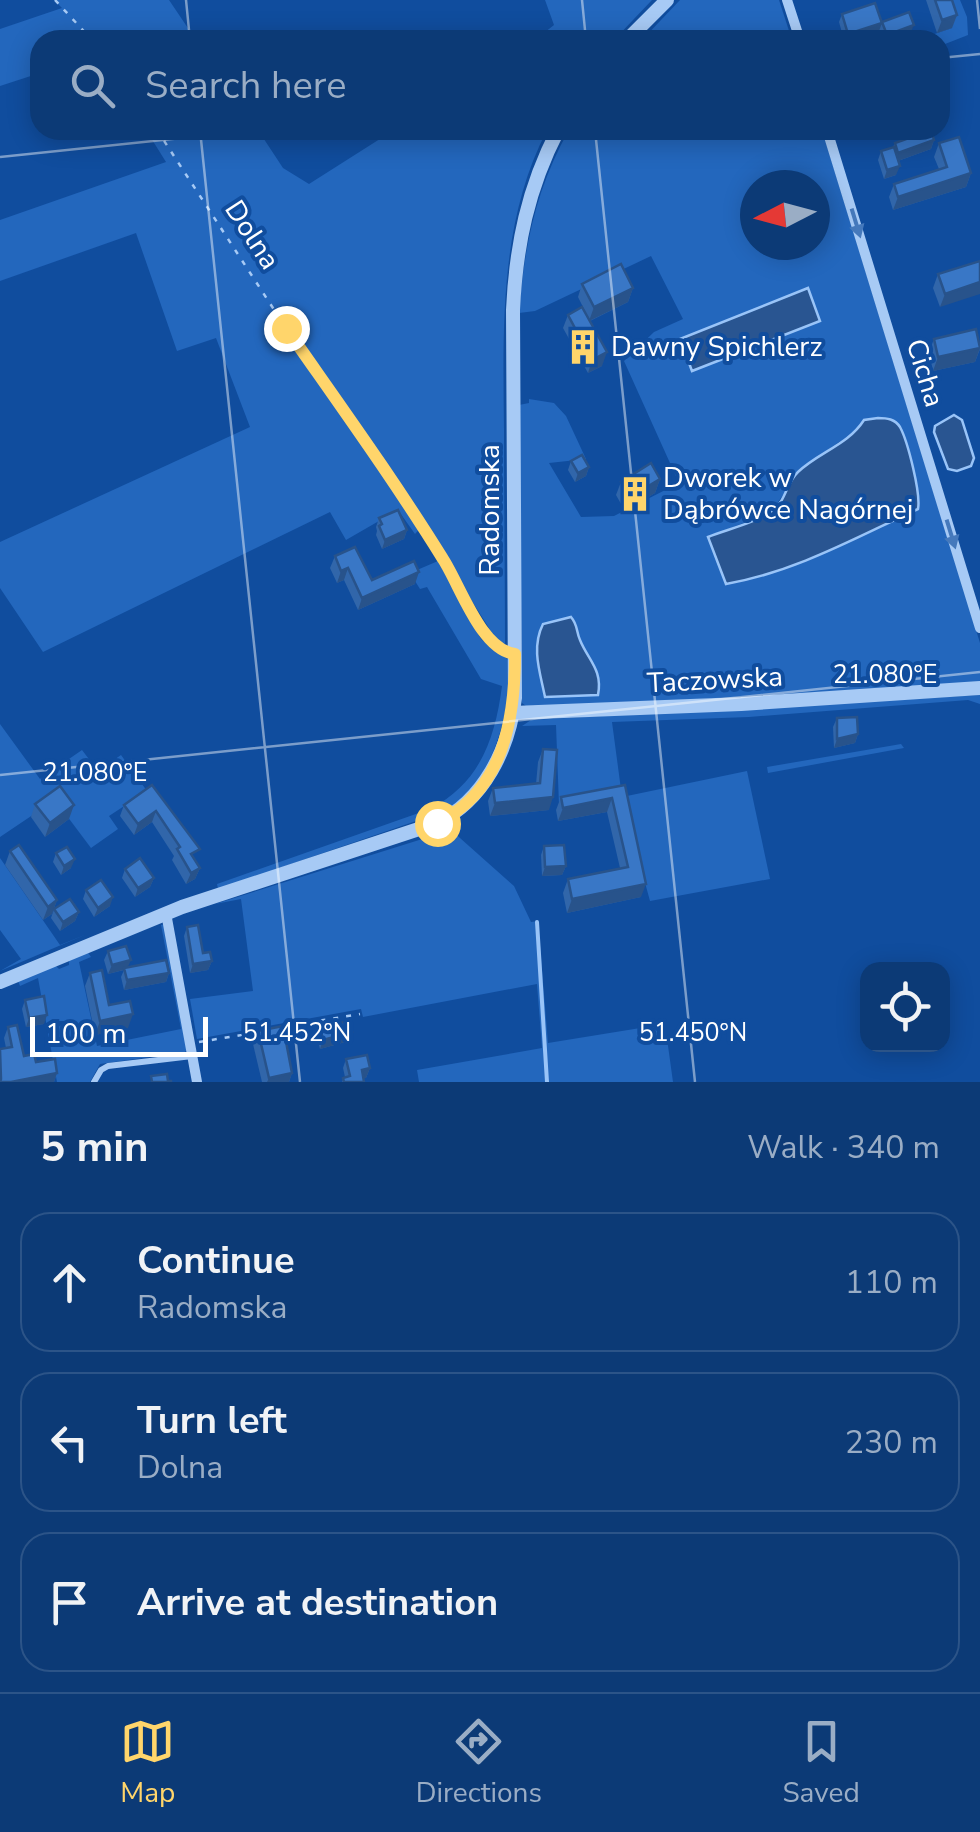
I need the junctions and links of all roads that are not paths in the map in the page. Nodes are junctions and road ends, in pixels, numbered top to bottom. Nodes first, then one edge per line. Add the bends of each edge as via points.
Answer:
1 (667, 0) edge
2 (787, 0) edge
3 (637, 30) edge
4 (797, 30) edge
5 (553, 140) edge
6 (830, 140) edge
7 (430, 539) road end
8 (980, 628) edge
9 (515, 654) junction
10 (980, 688) edge
11 (513, 712) junction
12 (166, 913) junction
13 (0, 982) edge
14 (191, 1050) junction
15 (94, 1082) edge
16 (196, 1082) edge

1 - 3 street
2 - 4 street
5 - 9 street, Radomska via 532,187 516,265
6 -> 8 street, Cicha
7 - 9 lane via 488,639
9 - 11 street, Radomska
10 - 11 street, Taczowska
11 - 12 street, Radomska via 482,786 449,817
12 - 13 street, Radomska
12 - 14 street
14 - 15 lane via 108,1066
14 - 16 street

